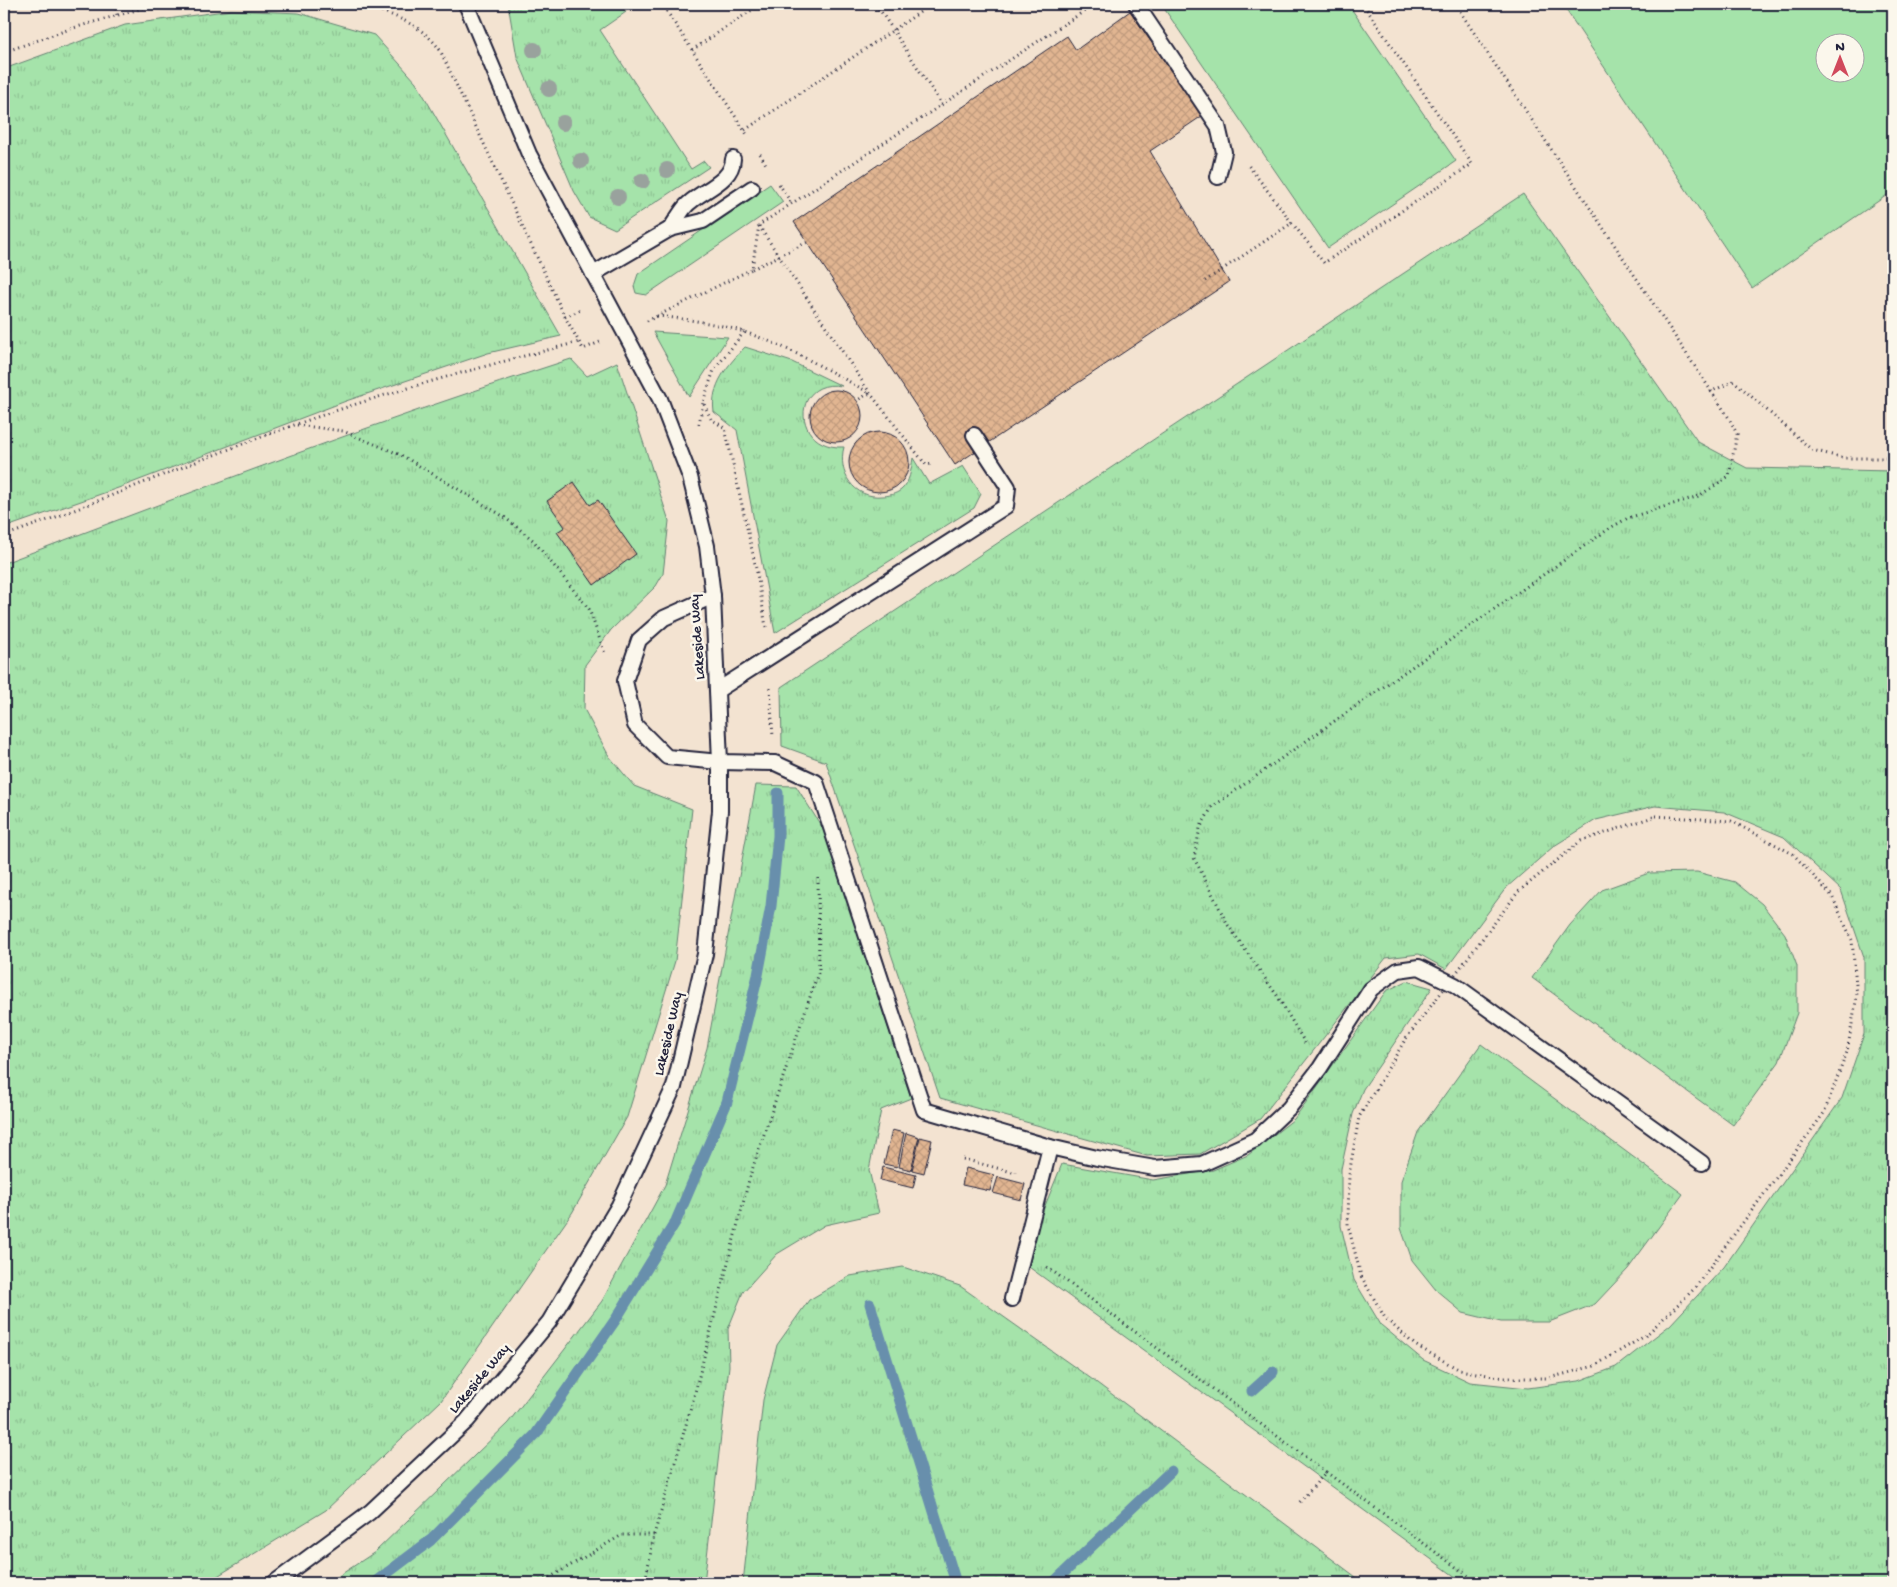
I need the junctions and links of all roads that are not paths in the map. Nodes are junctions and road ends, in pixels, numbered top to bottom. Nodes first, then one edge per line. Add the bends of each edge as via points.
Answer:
1 (466, 4) edge
2 (1136, 4) edge
3 (733, 159) dead end
4 (1218, 177) dead end
5 (752, 188) dead end
6 (670, 230) junction
7 (593, 274) junction
8 (974, 435) dead end
9 (713, 596) junction
10 (718, 690) junction
11 (720, 762) junction
12 (1050, 1147) junction
13 (1702, 1163) dead end
14 (1012, 1299) dead end
15 (274, 1583) edge

1 - 7 lane, Lakeside Way via 529,154
2 - 4 lane via 1218,126 1224,152
3 - 6 lane via 733,168 727,175 686,206
5 - 6 lane via 702,222
6 - 7 lane
7 - 9 lane, Lakeside Way via 664,408 690,477 705,538
8 - 10 lane via 1008,487 1006,506
9 - 10 lane, Lakeside Way
9 - 11 lane via 664,618 639,640 625,680 635,726 667,757
10 - 11 lane, Lakeside Way
11 - 12 lane via 775,763 816,782 924,1110
11 - 15 lane, Lakeside Way via 720,811 702,964 674,1087 619,1205 549,1322 467,1421 370,1512
12 - 13 lane via 1156,1168 1202,1164 1255,1140 1289,1108 1320,1068 1371,990 1398,970 1419,967 1455,985
12 - 14 lane

